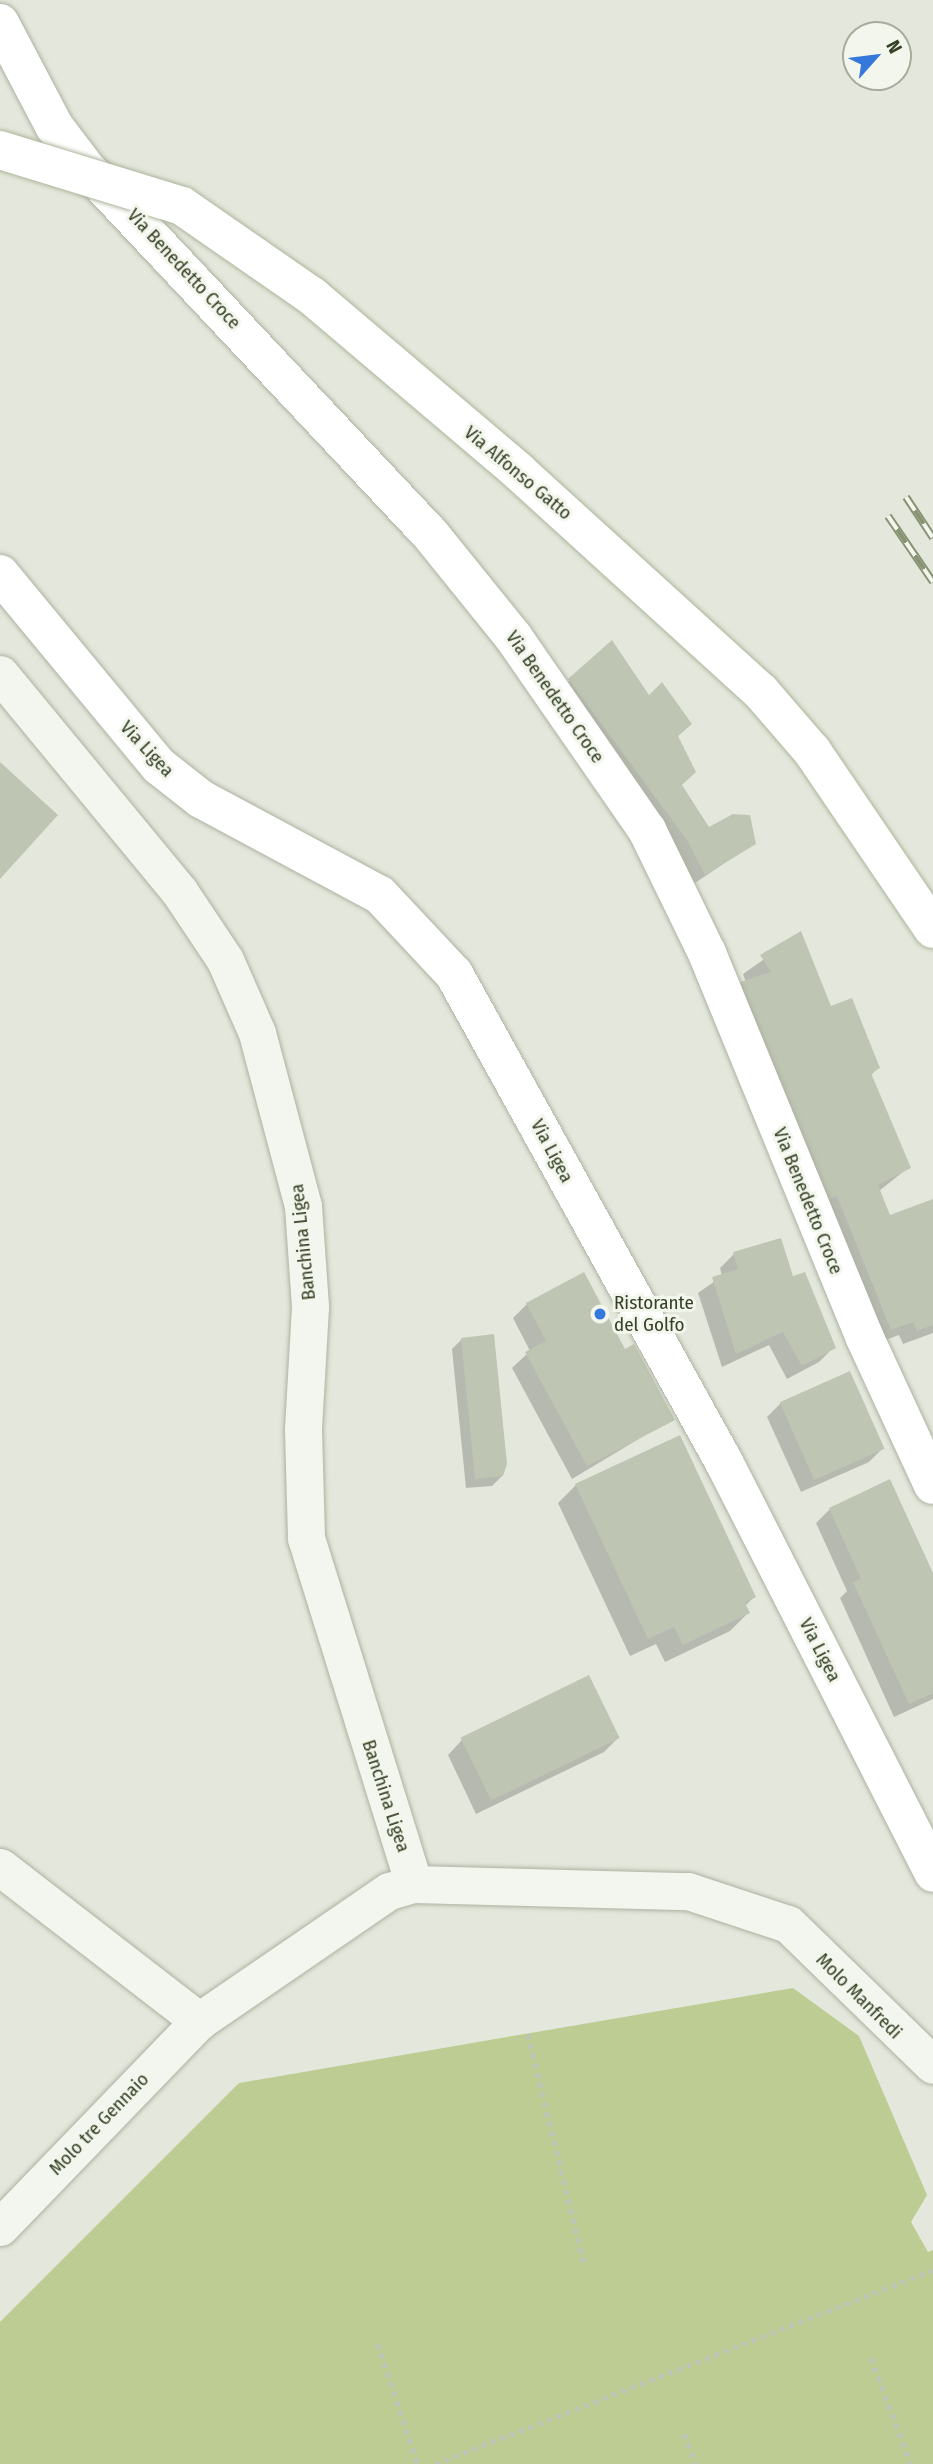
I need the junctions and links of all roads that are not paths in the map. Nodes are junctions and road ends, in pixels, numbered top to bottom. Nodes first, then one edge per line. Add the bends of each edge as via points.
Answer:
1 (0, 23) edge
2 (0, 150) edge
3 (0, 574) edge
4 (0, 674) edge
5 (933, 929) edge
6 (933, 1485) edge
7 (0, 1867) edge
8 (933, 1873) edge
9 (414, 1884) junction
10 (199, 2021) junction
11 (933, 2065) edge
12 (0, 2227) edge

1 - 6 main road, Via Benedetto Croce via 54,125 86,168 431,535 514,638 647,830 707,953 864,1336
2 - 5 main road, Via Alfonso Gatto, bridge via 182,205 312,296 549,498 761,692 812,751
3 - 8 main road, Via Ligea via 159,766 201,799 380,895 454,974 724,1462
4 - 9 lane, Banchina Ligea via 179,891 225,960 257,1033 303,1206 310,1307 303,1430 306,1538
7 - 10 lane
9 - 10 lane, Molo tre Gennaio via 389,1891
9 - 11 lane, Molo Manfredi via 688,1891 788,1924
10 - 12 lane, Molo tre Gennaio

